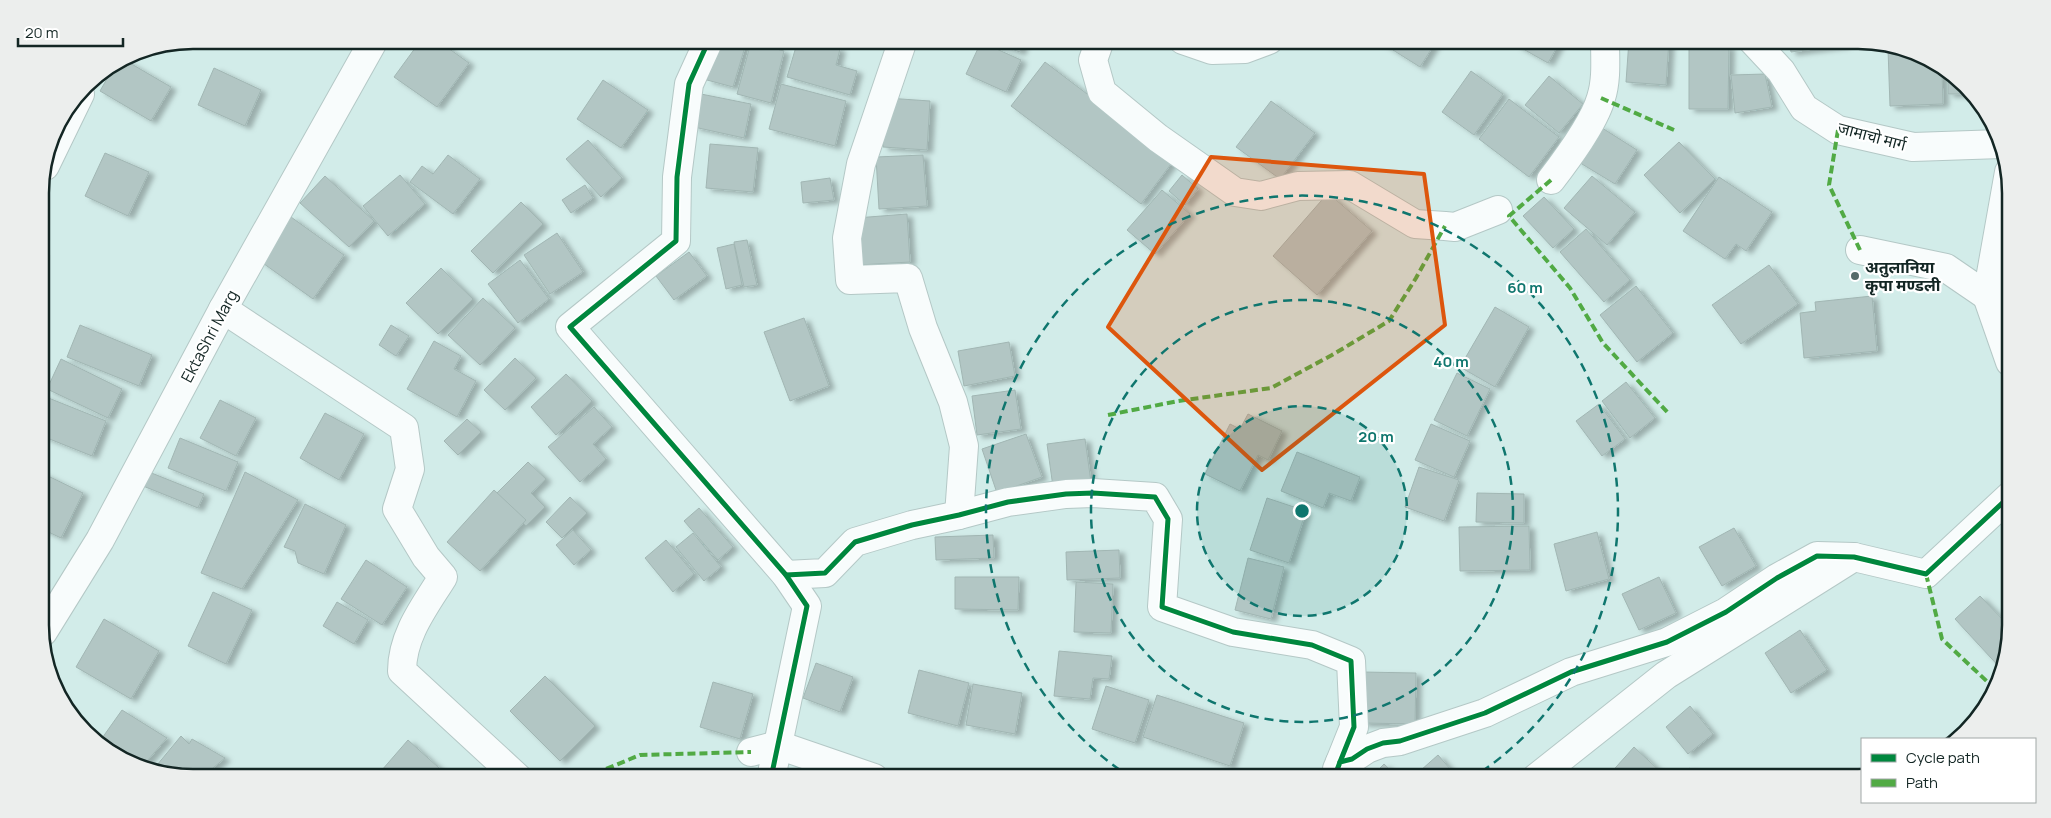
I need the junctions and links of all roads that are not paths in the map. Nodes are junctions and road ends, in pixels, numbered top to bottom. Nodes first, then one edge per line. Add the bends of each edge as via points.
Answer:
1 (369, 49) edge
2 (705, 49) edge
3 (899, 49) edge
4 (1097, 49) edge
5 (1209, 49) edge
6 (1245, 49) edge
7 (1605, 49) edge
8 (1760, 49) edge
9 (1994, 144) edge
10 (1551, 180) dead end
11 (1498, 210) dead end
12 (2002, 211) edge
13 (1860, 250) dead end
14 (1987, 296) junction
15 (223, 309) junction
16 (2002, 339) edge
17 (2002, 503) edge
18 (959, 515) junction
19 (1854, 557) junction
20 (786, 575) junction
21 (49, 622) edge
22 (778, 746) junction
23 (751, 752) dead end
24 (508, 769) edge
25 (773, 769) edge
26 (847, 769) edge
27 (1337, 769) edge
28 (1338, 769) edge
29 (1547, 769) edge

1 - 15 street, EktaShri Marg
2 - 20 street via 688,84 676,177 676,241 570,327
3 - 18 street via 860,164 847,238 850,280 908,278 923,328 952,402 964,446
4 - 11 street via 1093,60 1102,92 1158,138 1235,192 1261,196 1298,186 1350,185 1415,224 1455,227
5 - 6 street
7 - 10 street via 1601,98 1571,153
8 - 9 street, जामाचो मार्ग via 1781,71 1804,108 1838,130 1913,147
12 - 14 street
13 - 14 street via 1946,268
14 - 16 street
15 - 21 street, EktaShri Marg via 100,540
15 - 24 street via 404,428 410,469 398,509 426,557 443,577 414,624 402,656 402,671
17 - 19 street via 1926,574
18 - 20 street via 855,542 825,573
18 - 27 street via 1008,502 1066,494 1155,497 1168,519 1162,607 1233,632 1312,645 1351,661 1354,727
19 - 28 street via 1817,556 1726,612 1667,642 1572,672 1485,713 1367,749
19 - 29 street via 1666,675
20 - 22 street via 807,606
22 - 23 street
22 - 25 street
22 - 26 street

